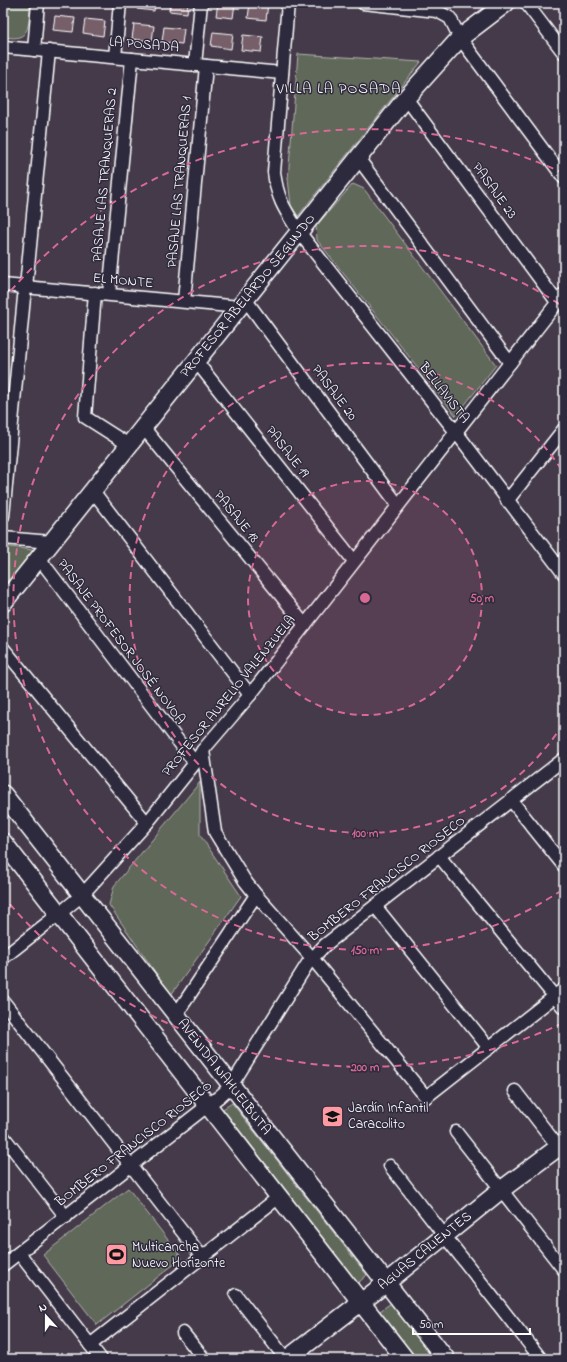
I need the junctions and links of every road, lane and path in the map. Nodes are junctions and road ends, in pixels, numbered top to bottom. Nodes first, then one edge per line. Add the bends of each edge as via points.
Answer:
1 (38, 3) edge
2 (120, 3) edge
3 (201, 3) edge
4 (288, 3) edge
5 (363, 3) edge
6 (506, 3) edge
7 (526, 3) edge
8 (460, 38) junction
9 (3, 47) edge
10 (34, 50) junction
11 (49, 51) junction
12 (564, 53) edge
13 (115, 58) junction
14 (132, 59) junction
15 (201, 65) junction
16 (282, 73) junction
17 (406, 98) junction
18 (358, 158) junction
19 (564, 178) edge
20 (299, 232) junction
21 (3, 285) edge
22 (26, 287) junction
23 (95, 293) junction
24 (109, 294) junction
25 (561, 298) edge
26 (184, 302) junction
27 (243, 303) junction
28 (196, 361) junction
29 (510, 363) junction
30 (143, 427) junction
31 (564, 430) edge
32 (456, 432) junction
33 (129, 445) junction
34 (93, 491) junction
35 (507, 501) junction
36 (398, 505) junction
37 (3, 516) edge
38 (3, 538) edge
39 (51, 542) junction
40 (39, 558) junction
41 (354, 561) junction
42 (562, 568) edge
43 (3, 603) edge
44 (305, 625) junction
45 (3, 648) edge
46 (250, 695) junction
47 (203, 750) junction
48 (564, 758) edge
49 (194, 763) junction
50 (3, 794) edge
51 (511, 800) junction
52 (147, 822) junction
53 (3, 842) edge
54 (439, 856) junction
55 (564, 866) edge
56 (82, 895) junction
57 (256, 895) junction
58 (375, 906) junction
59 (60, 914) junction
60 (3, 958) edge
61 (312, 958) junction
62 (559, 993) edge
63 (3, 1001) edge
64 (564, 1008) edge
65 (176, 1015) junction
66 (489, 1048) junction
67 (232, 1086) junction
68 (515, 1091) dead end
69 (208, 1105) junction
70 (456, 1132) dead end
71 (3, 1136) edge
72 (562, 1148) edge
73 (131, 1166) junction
74 (390, 1166) dead end
75 (501, 1190) junction
76 (279, 1196) junction
77 (66, 1217) junction
78 (444, 1235) junction
79 (19, 1253) junction
80 (202, 1257) junction
81 (3, 1265) edge
82 (564, 1270) edge
83 (386, 1283) junction
84 (236, 1295) dead end
85 (361, 1302) junction
86 (183, 1333) dead end
87 (90, 1345) junction
88 (101, 1359) edge
89 (204, 1359) edge
90 (287, 1359) edge
91 (405, 1359) edge
92 (446, 1359) edge
93 (541, 1359) edge

1 - 10 street
2 - 13 street
3 - 15 street, PASAJE LAS TRANQUERAS 1
4 - 16 street, BELLAVISTA
5 - 8 street via 437,10 450,18
6 - 8 street, PROFESOR ABELARDO SEGUNDO
7 - 12 street
8 - 17 street, PROFESOR ABELARDO SEGUNDO
8 - 19 street
9 - 10 street, LA POSADA
10 - 11 street, LA POSADA
11 - 13 street, LA POSADA
11 - 22 street
13 - 14 street, LA POSADA
14 - 15 street, LA POSADA
14 - 24 street, PASAJE LAS TRANQUERAS 2
15 - 16 street, LA POSADA
15 - 26 street, PASAJE LAS TRANQUERAS 1
16 - 20 street, BELLAVISTA via 274,172 281,205
17 - 18 street, PROFESOR ABELARDO SEGUNDO
17 - 25 street, PASAJE 23
18 - 20 street, PROFESOR ABELARDO SEGUNDO
18 - 29 street
20 - 27 street, PROFESOR ABELARDO SEGUNDO
20 - 32 street, BELLAVISTA
21 - 22 street, EL MONTE
22 - 23 street, EL MONTE
22 - 37 street
23 - 24 street, EL MONTE
23 - 33 street via 85,417
24 - 26 street, EL MONTE
25 - 29 street, PROFESOR AURELIO VALENZUELA
26 - 27 street, EL MONTE
27 - 28 street, PROFESOR ABELARDO SEGUNDO
27 - 36 street, PASAJE 20
28 - 30 street, PROFESOR ABELARDO SEGUNDO
28 - 41 street, PASAJE 19
29 - 32 street, PROFESOR AURELIO VALENZUELA
30 - 33 street, PROFESOR ABELARDO SEGUNDO
30 - 44 street, PASAJE 18
31 - 35 street
32 - 35 street, BELLAVISTA
32 - 36 street, PROFESOR AURELIO VALENZUELA
33 - 34 street, PROFESOR ABELARDO SEGUNDO
34 - 39 street, PROFESOR ABELARDO SEGUNDO
34 - 46 street
35 - 42 street, BELLAVISTA
36 - 41 street, PROFESOR AURELIO VALENZUELA
38 - 39 street
39 - 40 street, PROFESOR ABELARDO SEGUNDO
40 - 43 street, PROFESOR ABELARDO SEGUNDO
40 - 49 street, PASAJE PROFESOR JOSÉ NOVOA
41 - 44 street, PROFESOR AURELIO VALENZUELA
44 - 46 street, PROFESOR AURELIO VALENZUELA
45 - 52 street
46 - 47 street, PROFESOR AURELIO VALENZUELA
47 - 49 street, PROFESOR AURELIO VALENZUELA
47 - 57 street via 215,832
48 - 51 street, BOMBERO FRANCISCO RIOSECO
49 - 52 street, PROFESOR AURELIO VALENZUELA
50 - 56 street, AVENIDA NAHUELBUTA
51 - 54 street, BOMBERO FRANCISCO RIOSECO
51 - 55 street
52 - 56 street, PROFESOR AURELIO VALENZUELA
53 - 59 street
54 - 58 street, BOMBERO FRANCISCO RIOSECO
54 - 62 street
56 - 59 street, PROFESOR AURELIO VALENZUELA
56 - 65 street, AVENIDA NAHUELBUTA
57 - 61 street
57 - 65 street
58 - 61 street, BOMBERO FRANCISCO RIOSECO
58 - 66 street
59 - 60 street, PROFESOR AURELIO VALENZUELA
59 - 69 street
61 - 66 street via 426,1097
61 - 67 street, BOMBERO FRANCISCO RIOSECO
62 - 64 street
62 - 66 street
63 - 73 street
65 - 67 street, AVENIDA NAHUELBUTA
67 - 69 street, BOMBERO FRANCISCO RIOSECO
67 - 83 street, AVENIDA NAHUELBUTA
68 - 72 street
69 - 73 street, BOMBERO FRANCISCO RIOSECO
69 - 76 street
70 - 75 street
71 - 77 street
72 - 75 street, AGUAS CALIENTES
73 - 77 street, BOMBERO FRANCISCO RIOSECO
73 - 80 street
74 - 78 street
75 - 78 street, AGUAS CALIENTES
75 - 82 street
76 - 80 street
76 - 85 street
77 - 79 street, BOMBERO FRANCISCO RIOSECO
78 - 83 street, AGUAS CALIENTES
78 - 93 street
79 - 81 street, BOMBERO FRANCISCO RIOSECO
79 - 87 street
80 - 87 street
83 - 85 street, AGUAS CALIENTES
83 - 92 street, AVENIDA NAHUELBUTA
84 - 90 street
85 - 90 street, AGUAS CALIENTES
85 - 91 street
86 - 89 street
87 - 88 street

